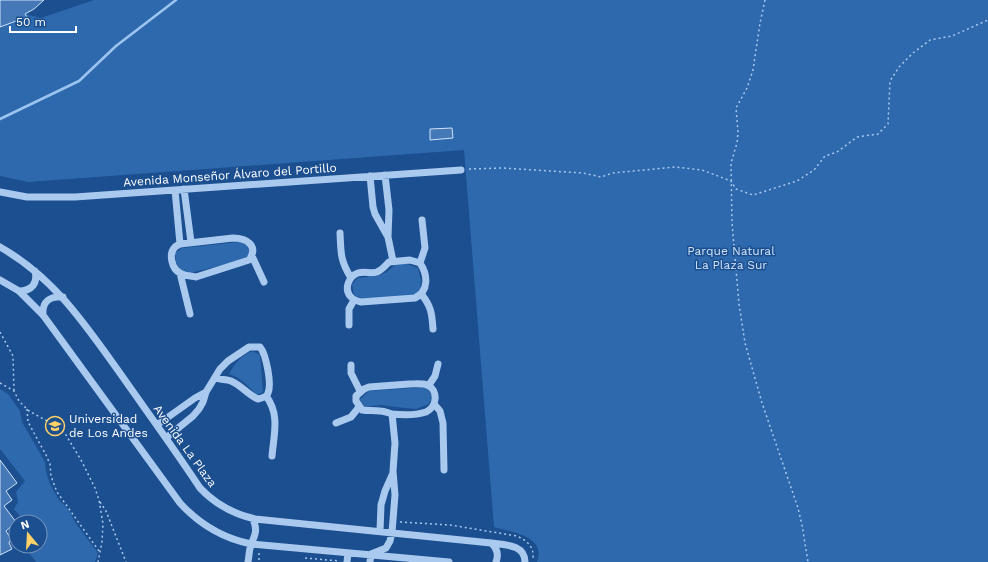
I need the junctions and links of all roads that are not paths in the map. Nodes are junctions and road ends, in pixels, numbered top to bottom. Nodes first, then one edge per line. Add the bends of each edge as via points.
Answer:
1 (461, 170) road end
2 (385, 175) junction
3 (370, 176) junction
4 (184, 189) junction
5 (175, 190) junction
6 (0, 192) edge
7 (422, 220) dead end
8 (340, 234) dead end
9 (388, 237) junction
10 (191, 242) junction
11 (180, 244) junction
12 (0, 247) edge
13 (252, 256) junction
14 (392, 261) junction
15 (420, 263) junction
16 (35, 271) junction
17 (180, 273) junction
18 (351, 278) junction
19 (0, 280) edge
20 (264, 282) dead end
21 (19, 292) junction
22 (422, 295) junction
23 (63, 297) junction
24 (354, 300) junction
25 (190, 314) dead end
26 (43, 315) junction
27 (349, 325) dead end
28 (433, 329) dead end
29 (438, 364) dead end
30 (351, 365) dead end
31 (216, 378) junction
32 (429, 386) junction
33 (360, 391) junction
34 (206, 392) junction
35 (266, 396) junction
36 (434, 404) junction
37 (359, 407) junction
38 (392, 414) junction
39 (336, 423) dead end
40 (157, 425) junction
41 (166, 438) junction
42 (272, 456) dead end
43 (444, 470) dead end
44 (394, 471) junction
45 (253, 519) junction
46 (380, 531) junction
47 (392, 532) junction
48 (490, 543) junction
49 (251, 544) junction
50 (348, 553) junction
51 (371, 554) junction
52 (248, 562) edge
53 (347, 562) edge
54 (370, 562) edge
55 (449, 562) edge
56 (496, 562) edge
57 (525, 562) edge

1 - 2 street, Avenida Monseñor Álvaro del Portillo
2 - 3 street, Avenida Monseñor Álvaro del Portillo
2 - 9 street via 389,210
3 - 4 street, Avenida Monseñor Álvaro del Portillo
3 - 9 street via 375,214
4 - 5 street, Avenida Monseñor Álvaro del Portillo
4 - 10 street
5 - 6 street, Avenida Monseñor Álvaro del Portillo via 51,197 27,197
5 - 11 street
7 - 15 street via 425,248
8 - 18 street via 341,257
9 - 14 street
10 - 11 street
10 - 13 street via 245,239 250,242
11 - 17 street via 174,248 171,259 175,269
12 - 16 street, Avenida La Plaza
13 - 17 street via 244,263 196,277
13 - 20 street
14 - 15 street via 410,260
14 - 18 street via 376,272 357,274
15 - 22 street via 425,273 426,288
16 - 21 street via 35,283 26,291
16 - 23 street, Avenida La Plaza
17 - 25 street
18 - 24 street via 348,291
19 - 21 street
21 - 26 street
22 - 24 street via 415,298 361,302
22 - 28 street via 432,314
23 - 26 street via 47,301
23 - 40 street, Avenida La Plaza
24 - 27 street via 349,309
26 - 49 street via 180,503 198,521 218,533
29 - 32 street
30 - 33 street via 350,373
31 - 34 street
31 - 35 street via 232,382 258,399
31 - 35 street via 220,369 241,351 250,346 260,347 267,364 269,392
32 - 33 street via 416,384 370,387
32 - 36 street via 435,393
33 - 37 street via 356,396
34 - 40 street
34 - 41 street via 203,402 193,416
35 - 42 street via 274,408 275,418
36 - 38 street via 425,412
36 - 43 street via 440,411 443,423
37 - 38 street via 362,410
37 - 39 street via 351,417
38 - 44 street
40 - 41 street, Avenida La Plaza
41 - 45 street, Avenida La Plaza via 200,488 214,502 230,512
44 - 46 street via 381,505
44 - 47 street
45 - 46 street, Avenida La Plaza
45 - 49 street via 256,534
46 - 47 street, Avenida La Plaza
47 - 48 street, Avenida La Plaza
47 - 51 street via 386,548
48 - 56 street via 497,550
48 - 57 street, Avenida La Plaza via 519,549 524,555
49 - 50 street
49 - 52 street
50 - 51 street
50 - 53 street
51 - 54 street
51 - 55 street

